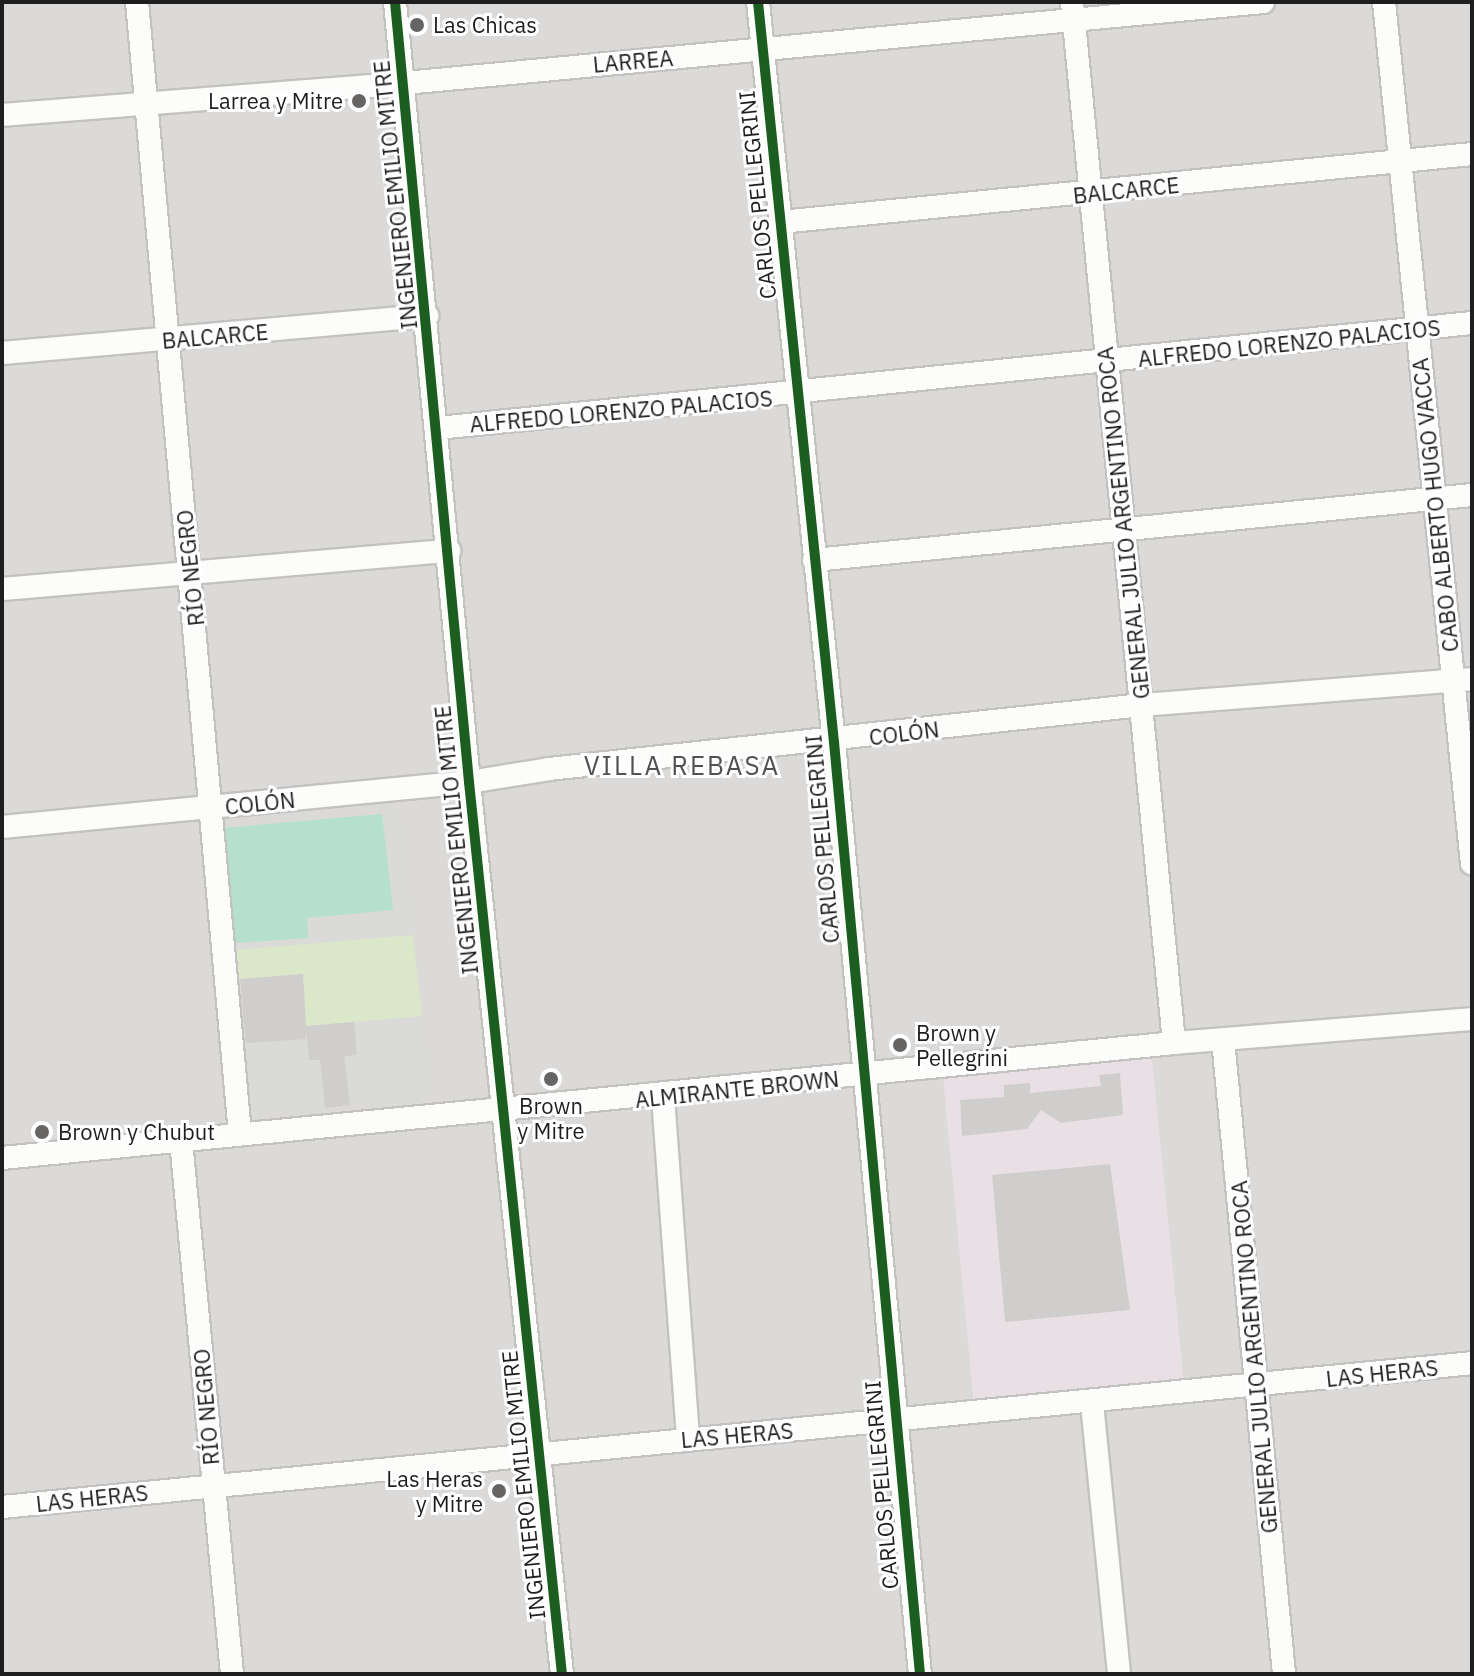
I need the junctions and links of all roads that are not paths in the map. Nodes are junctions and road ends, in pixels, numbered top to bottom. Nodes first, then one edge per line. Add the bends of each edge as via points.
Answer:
1 (137, 2) edge
2 (395, 2) edge
3 (758, 2) edge
4 (1263, 2) edge
5 (1384, 2) edge
6 (1073, 11) edge
7 (762, 49) junction
8 (405, 83) junction
9 (145, 103) junction
10 (2, 115) edge
11 (1472, 154) edge
12 (1401, 161) junction
13 (1087, 194) junction
14 (780, 222) junction
15 (427, 316) junction
16 (1472, 323) edge
17 (1416, 328) junction
18 (167, 341) junction
19 (2, 353) edge
20 (1108, 363) junction
21 (797, 395) junction
22 (438, 428) junction
23 (1472, 495) edge
24 (1434, 499) junction
25 (1123, 532) junction
26 (449, 551) junction
27 (814, 560) junction
28 (191, 574) junction
29 (2, 589) edge
30 (1463, 680) edge
31 (1142, 705) junction
32 (834, 742) junction
33 (469, 782) junction
34 (213, 808) junction
35 (2, 827) edge
36 (1472, 864) edge
37 (1472, 1019) edge
38 (1223, 1040) junction
39 (1174, 1043) junction
40 (864, 1076) junction
41 (663, 1097) junction
42 (505, 1112) junction
43 (240, 1134) junction
44 (181, 1141) junction
45 (2, 1158) edge
46 (1472, 1363) edge
47 (1257, 1387) junction
48 (1092, 1403) junction
49 (895, 1422) junction
50 (688, 1440) junction
51 (539, 1456) junction
52 (213, 1486) junction
53 (2, 1507) edge
54 (232, 1674) edge
55 (562, 1674) edge
56 (920, 1674) edge
57 (1119, 1674) edge
58 (1284, 1674) edge

1 - 9 street, RÍO NEGRO
2 - 8 street, INGENIERO EMILIO MITRE
3 - 7 street, CARLOS PELLEGRINI
4 - 6 street, LARREA
5 - 12 street, CABO ALBERTO HUGO VACCA
6 - 7 street, LARREA
6 - 13 street, GENERAL JULIO ARGENTINO ROCA
7 - 8 street, LARREA
7 - 14 street, CARLOS PELLEGRINI
8 - 9 street, LARREA
8 - 15 street, INGENIERO EMILIO MITRE
9 - 10 street, LARREA
9 - 18 street, RÍO NEGRO
11 - 12 street, BALCARCE
12 - 13 street, BALCARCE
12 - 17 street, CABO ALBERTO HUGO VACCA
13 - 14 street, BALCARCE
13 - 20 street, GENERAL JULIO ARGENTINO ROCA
14 - 21 street, CARLOS PELLEGRINI
15 - 18 street, BALCARCE
15 - 22 street, INGENIERO EMILIO MITRE
16 - 17 street, ALFREDO LORENZO PALACIOS
17 - 20 street, ALFREDO LORENZO PALACIOS
17 - 24 street, CABO ALBERTO HUGO VACCA
18 - 19 street, BALCARCE
18 - 28 street, RÍO NEGRO
20 - 21 street, ALFREDO LORENZO PALACIOS
20 - 25 street, GENERAL JULIO ARGENTINO ROCA
21 - 22 street, ALFREDO LORENZO PALACIOS
21 - 27 street, CARLOS PELLEGRINI
22 - 26 street, INGENIERO EMILIO MITRE
23 - 24 street
24 - 25 street
24 - 30 street, CABO ALBERTO HUGO VACCA
25 - 27 street
25 - 31 street, GENERAL JULIO ARGENTINO ROCA
26 - 28 street
26 - 33 street, INGENIERO EMILIO MITRE
27 - 32 street, CARLOS PELLEGRINI
28 - 29 street
28 - 34 street, RÍO NEGRO
30 - 31 street, COLÓN
30 - 36 street, CABO ALBERTO HUGO VACCA
31 - 32 street, COLÓN
31 - 39 street, GENERAL JULIO ARGENTINO ROCA
32 - 33 street, COLÓN via 549,769
32 - 40 street, CARLOS PELLEGRINI
33 - 34 street, COLÓN
33 - 42 street, INGENIERO EMILIO MITRE
34 - 35 street, COLÓN
34 - 43 street, RÍO NEGRO
37 - 38 street, ALMIRANTE BROWN
38 - 39 street, ALMIRANTE BROWN
38 - 47 street, GENERAL JULIO ARGENTINO ROCA
39 - 40 street, ALMIRANTE BROWN
40 - 41 street, ALMIRANTE BROWN
40 - 49 street, CARLOS PELLEGRINI
41 - 42 street, ALMIRANTE BROWN
41 - 50 street
42 - 43 street, ALMIRANTE BROWN
42 - 51 street, INGENIERO EMILIO MITRE
43 - 44 street, ALMIRANTE BROWN
44 - 45 street, ALMIRANTE BROWN
44 - 52 street, RÍO NEGRO
46 - 47 street, LAS HERAS
47 - 48 street, LAS HERAS
47 - 58 street, GENERAL JULIO ARGENTINO ROCA
48 - 49 street, LAS HERAS
48 - 57 street
49 - 50 street, LAS HERAS
49 - 56 street, CARLOS PELLEGRINI
50 - 51 street, LAS HERAS
51 - 52 street, LAS HERAS
51 - 55 street, INGENIERO EMILIO MITRE
52 - 53 street, LAS HERAS
52 - 54 street, RÍO NEGRO

